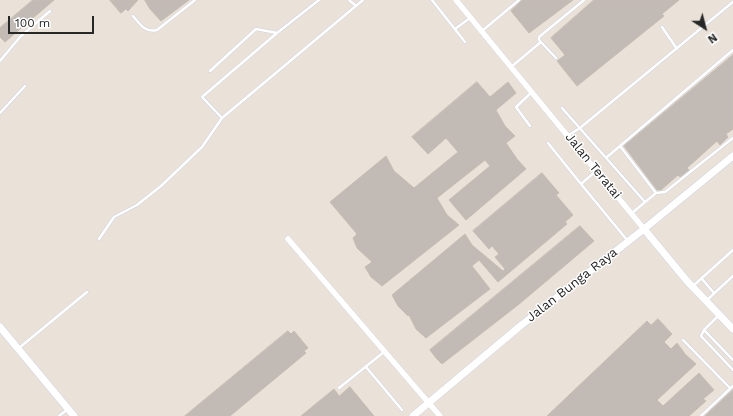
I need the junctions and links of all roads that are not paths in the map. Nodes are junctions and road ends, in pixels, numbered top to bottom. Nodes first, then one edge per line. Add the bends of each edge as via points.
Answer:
1 (195, 0) edge
2 (319, 0) edge
3 (349, 0) edge
4 (363, 0) edge
5 (432, 0) edge
6 (456, 0) edge
7 (519, 0) edge
8 (584, 0) edge
9 (733, 2) edge
10 (356, 6) junction
11 (50, 11) dead end
12 (133, 16) dead end
13 (471, 18) junction
14 (662, 27) dead end
15 (455, 29) junction
16 (481, 31) junction
17 (277, 33) junction
18 (465, 42) dead end
19 (541, 42) junction
20 (677, 49) junction
21 (733, 50) edge
22 (556, 58) dead end
23 (0, 60) edge
24 (511, 67) junction
25 (210, 71) dead end
26 (25, 86) dead end
27 (532, 92) junction
28 (562, 108) dead end
29 (0, 112) edge
30 (222, 118) junction
31 (530, 126) dead end
32 (580, 128) junction
33 (568, 136) junction
34 (733, 138) edge
35 (548, 143) dead end
36 (620, 146) junction
37 (733, 156) edge
38 (607, 157) junction
39 (596, 170) junction
40 (581, 184) junction
41 (656, 193) junction
42 (645, 202) junction
43 (632, 214) junction
44 (644, 229) junction
45 (99, 239) dead end
46 (288, 239) dead end
47 (628, 242) junction
48 (733, 250) edge
49 (733, 276) edge
50 (702, 279) junction
51 (693, 287) junction
52 (87, 292) dead end
53 (714, 292) junction
54 (706, 301) junction
55 (719, 315) junction
56 (0, 327) edge
57 (733, 329) edge
58 (704, 330) junction
59 (684, 340) dead end
60 (18, 349) junction
61 (385, 352) junction
62 (733, 360) edge
63 (366, 367) junction
64 (733, 370) edge
65 (732, 387) edge
66 (339, 388) dead end
67 (429, 402) junction
68 (68, 409) junction
69 (402, 410) dead end
70 (59, 416) edge
71 (74, 416) edge
72 (413, 416) edge
73 (440, 416) edge
74 (701, 416) edge

1 - 12 lane via 157,30 144,29
2 - 17 lane
3 - 10 lane
4 - 10 lane
5 - 15 lane
6 - 13 street, Jalan Teratai
7 - 16 lane
8 - 19 lane via 540,36
9 - 20 lane
10 - 30 lane
11 - 23 lane via 20,37
13 - 15 lane
13 - 16 street, Jalan Teratai
14 - 20 lane
15 - 18 lane
16 - 24 street, Jalan Teratai
17 - 25 lane via 256,28
17 - 30 lane via 202,97
19 - 22 lane
19 - 24 lane
20 - 32 lane
21 - 36 lane
24 - 27 street, Jalan Teratai
26 - 29 lane
27 - 31 lane via 516,107
27 - 33 street, Jalan Teratai
28 - 32 lane
30 - 45 lane via 202,147 161,186 136,205 114,217
32 - 33 lane
32 - 38 lane
33 - 39 street, Jalan Teratai
34 - 41 lane via 665,192
35 - 40 lane
36 - 38 lane
36 - 41 lane
37 - 44 street, Jalan Bunga Raya
38 - 42 lane
39 - 40 lane
39 - 43 street, Jalan Teratai
40 - 47 lane
41 - 42 lane
42 - 43 lane
43 - 44 street, Jalan Teratai
44 - 47 street, Jalan Bunga Raya
44 - 51 street, Jalan Teratai
46 - 61 street
47 - 67 street, Jalan Bunga Raya via 519,327
48 - 50 lane
49 - 53 lane
50 - 51 lane
50 - 53 lane
51 - 54 street, Jalan Teratai
52 - 60 lane
53 - 54 lane
54 - 55 street, Jalan Teratai
55 - 57 street, Jalan Teratai
55 - 58 lane
56 - 60 street
58 - 62 lane
58 - 64 lane via 702,336
59 - 65 lane
60 - 68 street
61 - 63 lane
61 - 67 street
63 - 66 lane
63 - 69 lane
65 - 74 lane
67 - 72 street, Jalan Bunga Raya
67 - 73 street
68 - 70 lane
68 - 71 street

